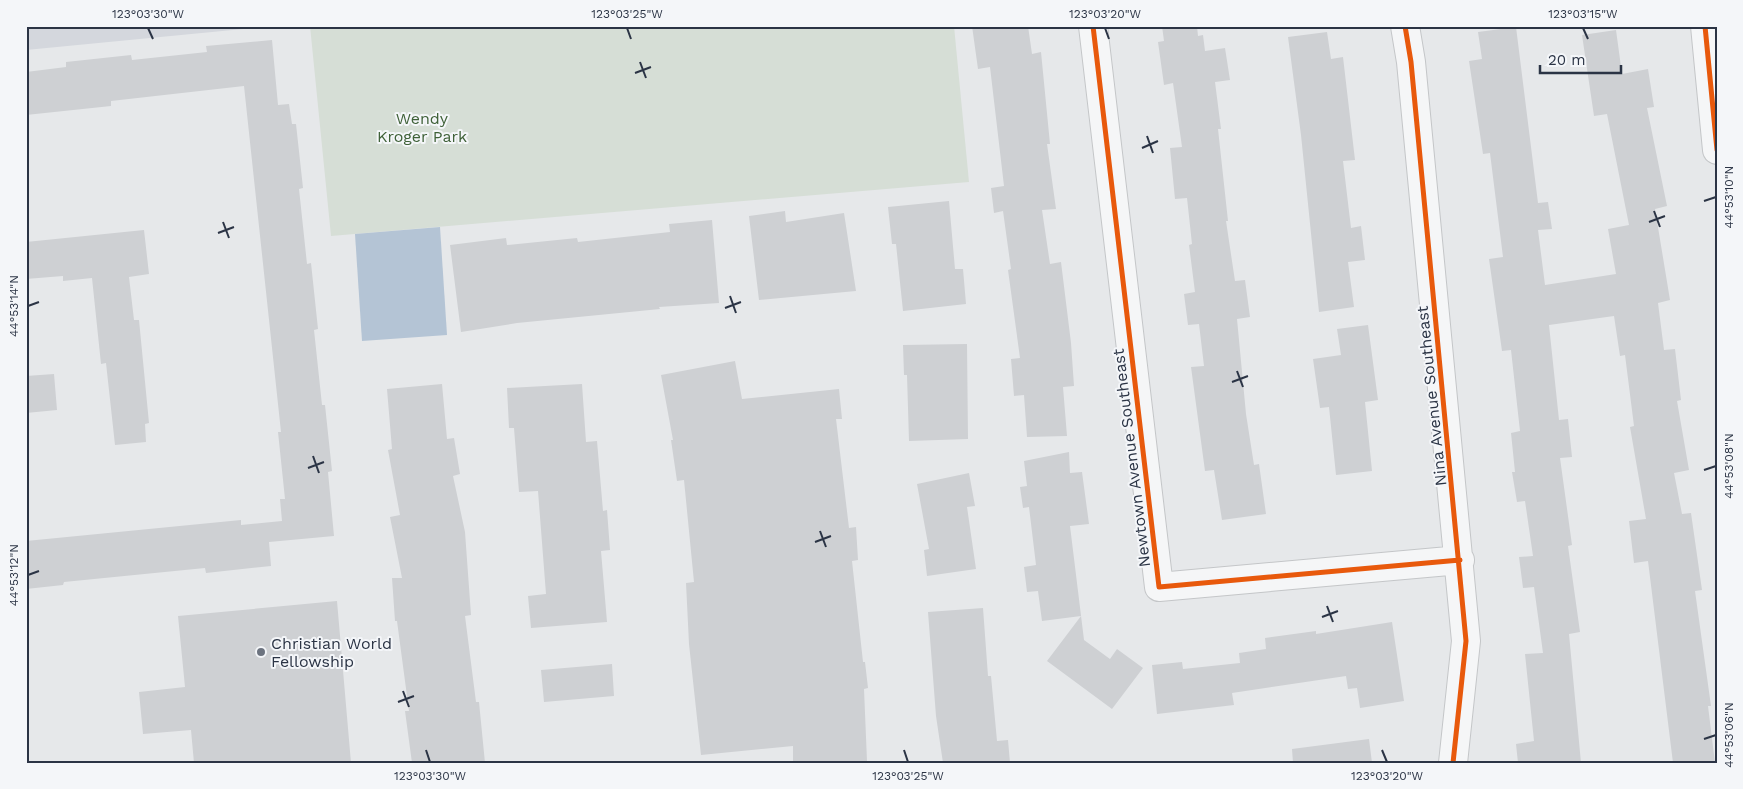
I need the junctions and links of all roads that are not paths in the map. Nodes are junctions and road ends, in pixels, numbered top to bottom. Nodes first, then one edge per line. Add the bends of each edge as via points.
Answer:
1 (1093, 26) edge
2 (1405, 26) edge
3 (1705, 26) edge
4 (1717, 150) edge
5 (1460, 560) junction
6 (1453, 763) edge

1 - 5 street, Newtown Avenue Southeast via 1159,587
2 - 5 street, Nina Avenue Southeast
3 - 4 street
5 - 6 street, Nina Avenue Southeast via 1466,641

